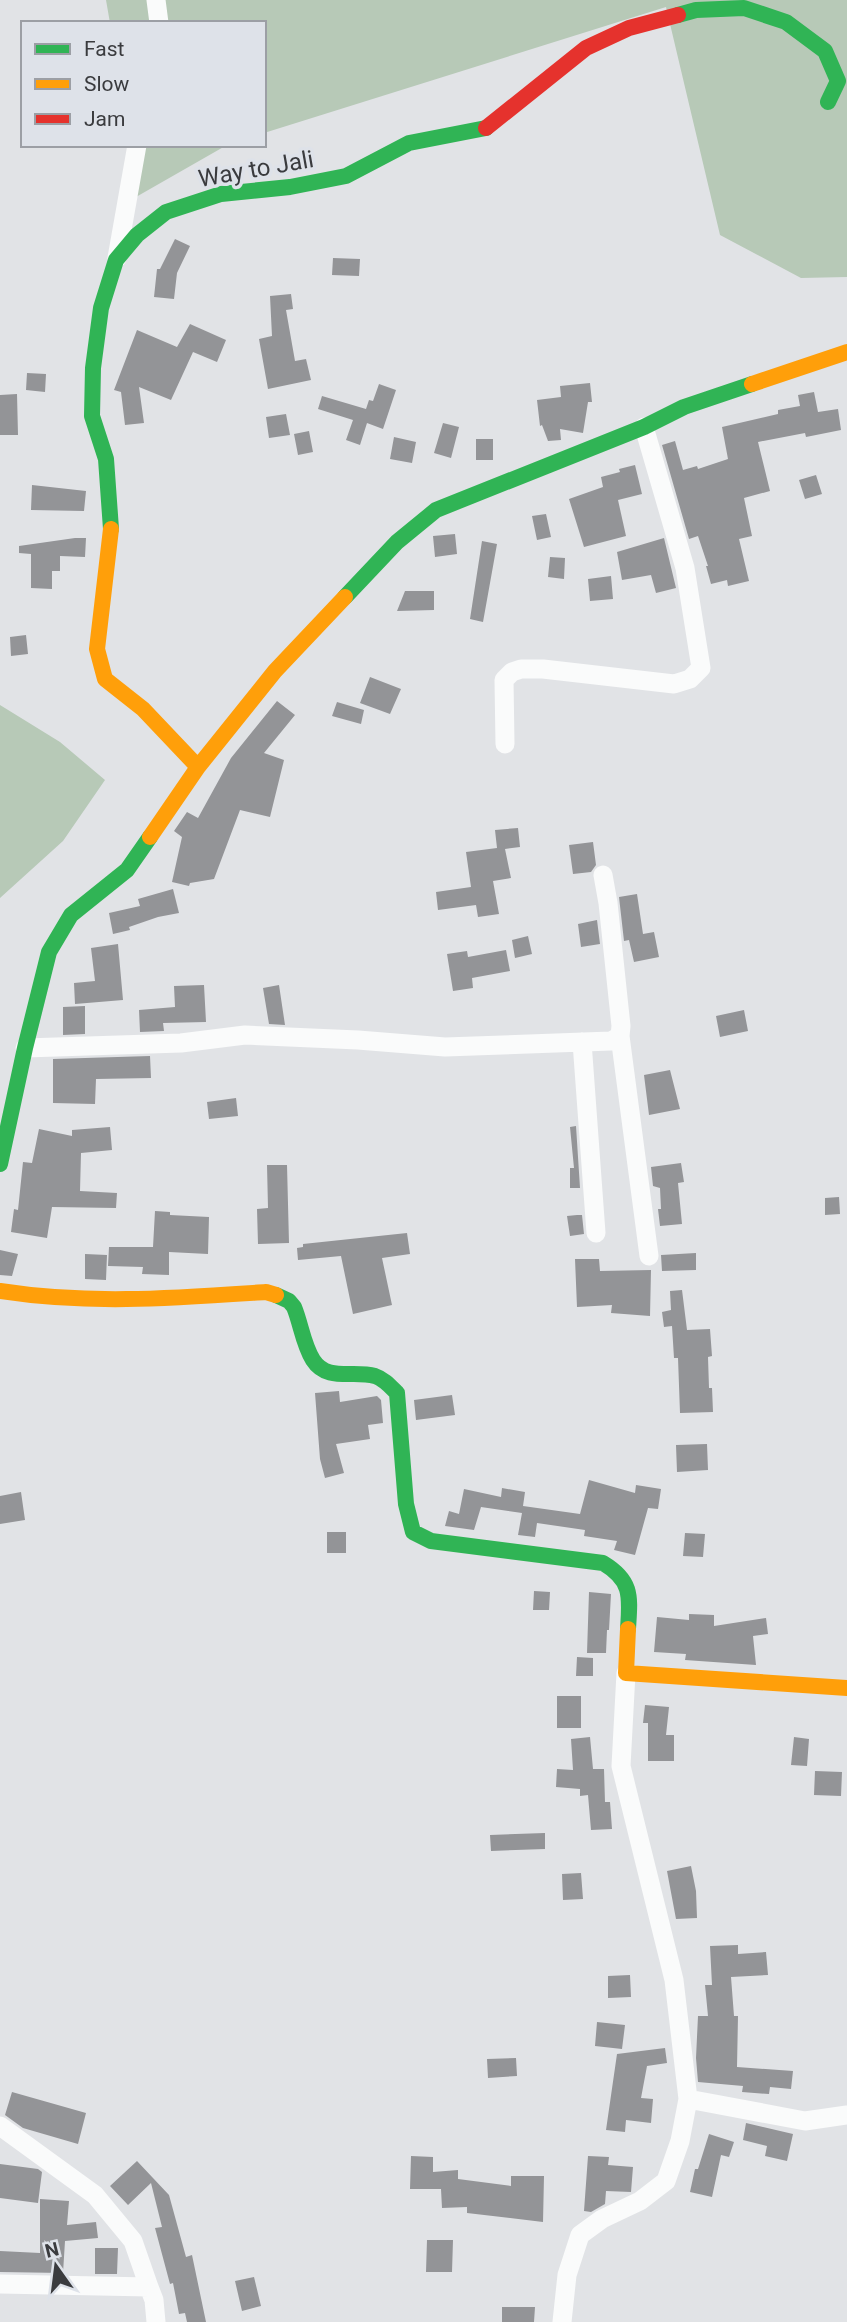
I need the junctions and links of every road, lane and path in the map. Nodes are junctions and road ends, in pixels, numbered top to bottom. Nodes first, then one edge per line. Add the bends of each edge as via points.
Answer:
1 (156, 0) edge
2 (159, 21) edge
3 (828, 102) dead end
4 (137, 147) edge
5 (116, 260) junction
6 (847, 352) edge
7 (644, 427) junction
8 (505, 744) dead end
9 (198, 767) junction
10 (603, 875) dead end
11 (620, 1036) junction
12 (582, 1042) junction
13 (25, 1048) junction
14 (0, 1164) edge
15 (596, 1233) dead end
16 (649, 1256) dead end
17 (0, 1291) edge
18 (626, 1673) junction
19 (847, 1688) edge
20 (688, 2099) junction
21 (847, 2115) edge
22 (0, 2126) edge
23 (0, 2284) edge
24 (149, 2287) junction
25 (156, 2322) edge
26 (562, 2322) edge

1 - 2 street
3 - 5 street, Way to Jali via 838,81 825,51 786,22 744,8 696,10 629,28 586,48 489,127 409,143 346,176 221,194 166,212
4 - 5 street
5 - 9 street, Way to Jali via 101,308 93,368 92,416 106,459 111,531 97,649 105,680 143,709
6 - 7 street via 684,407
7 - 8 street via 685,568 701,668 690,679 674,684 543,668 512,672 504,680
7 - 9 street via 436,510 366,573 275,671
9 - 13 street via 127,870 71,915 49,952
10 - 11 street
11 - 12 street via 611,1041
11 - 16 street
12 - 13 street via 445,1047 245,1035 181,1043
12 - 15 street
13 - 14 street
17 - 18 street via 34,1298 135,1301 266,1292 281,1297 294,1306 306,1347 327,1373 386,1379 397,1393 406,1504 413,1532 430,1541 603,1563 618,1572 630,1595
18 - 19 street
18 - 20 street via 621,1766 674,1980
20 - 21 street via 805,2121
20 - 26 street via 666,2181 580,2235 567,2275
22 - 24 street via 95,2195 133,2241
23 - 24 street
24 - 25 street

